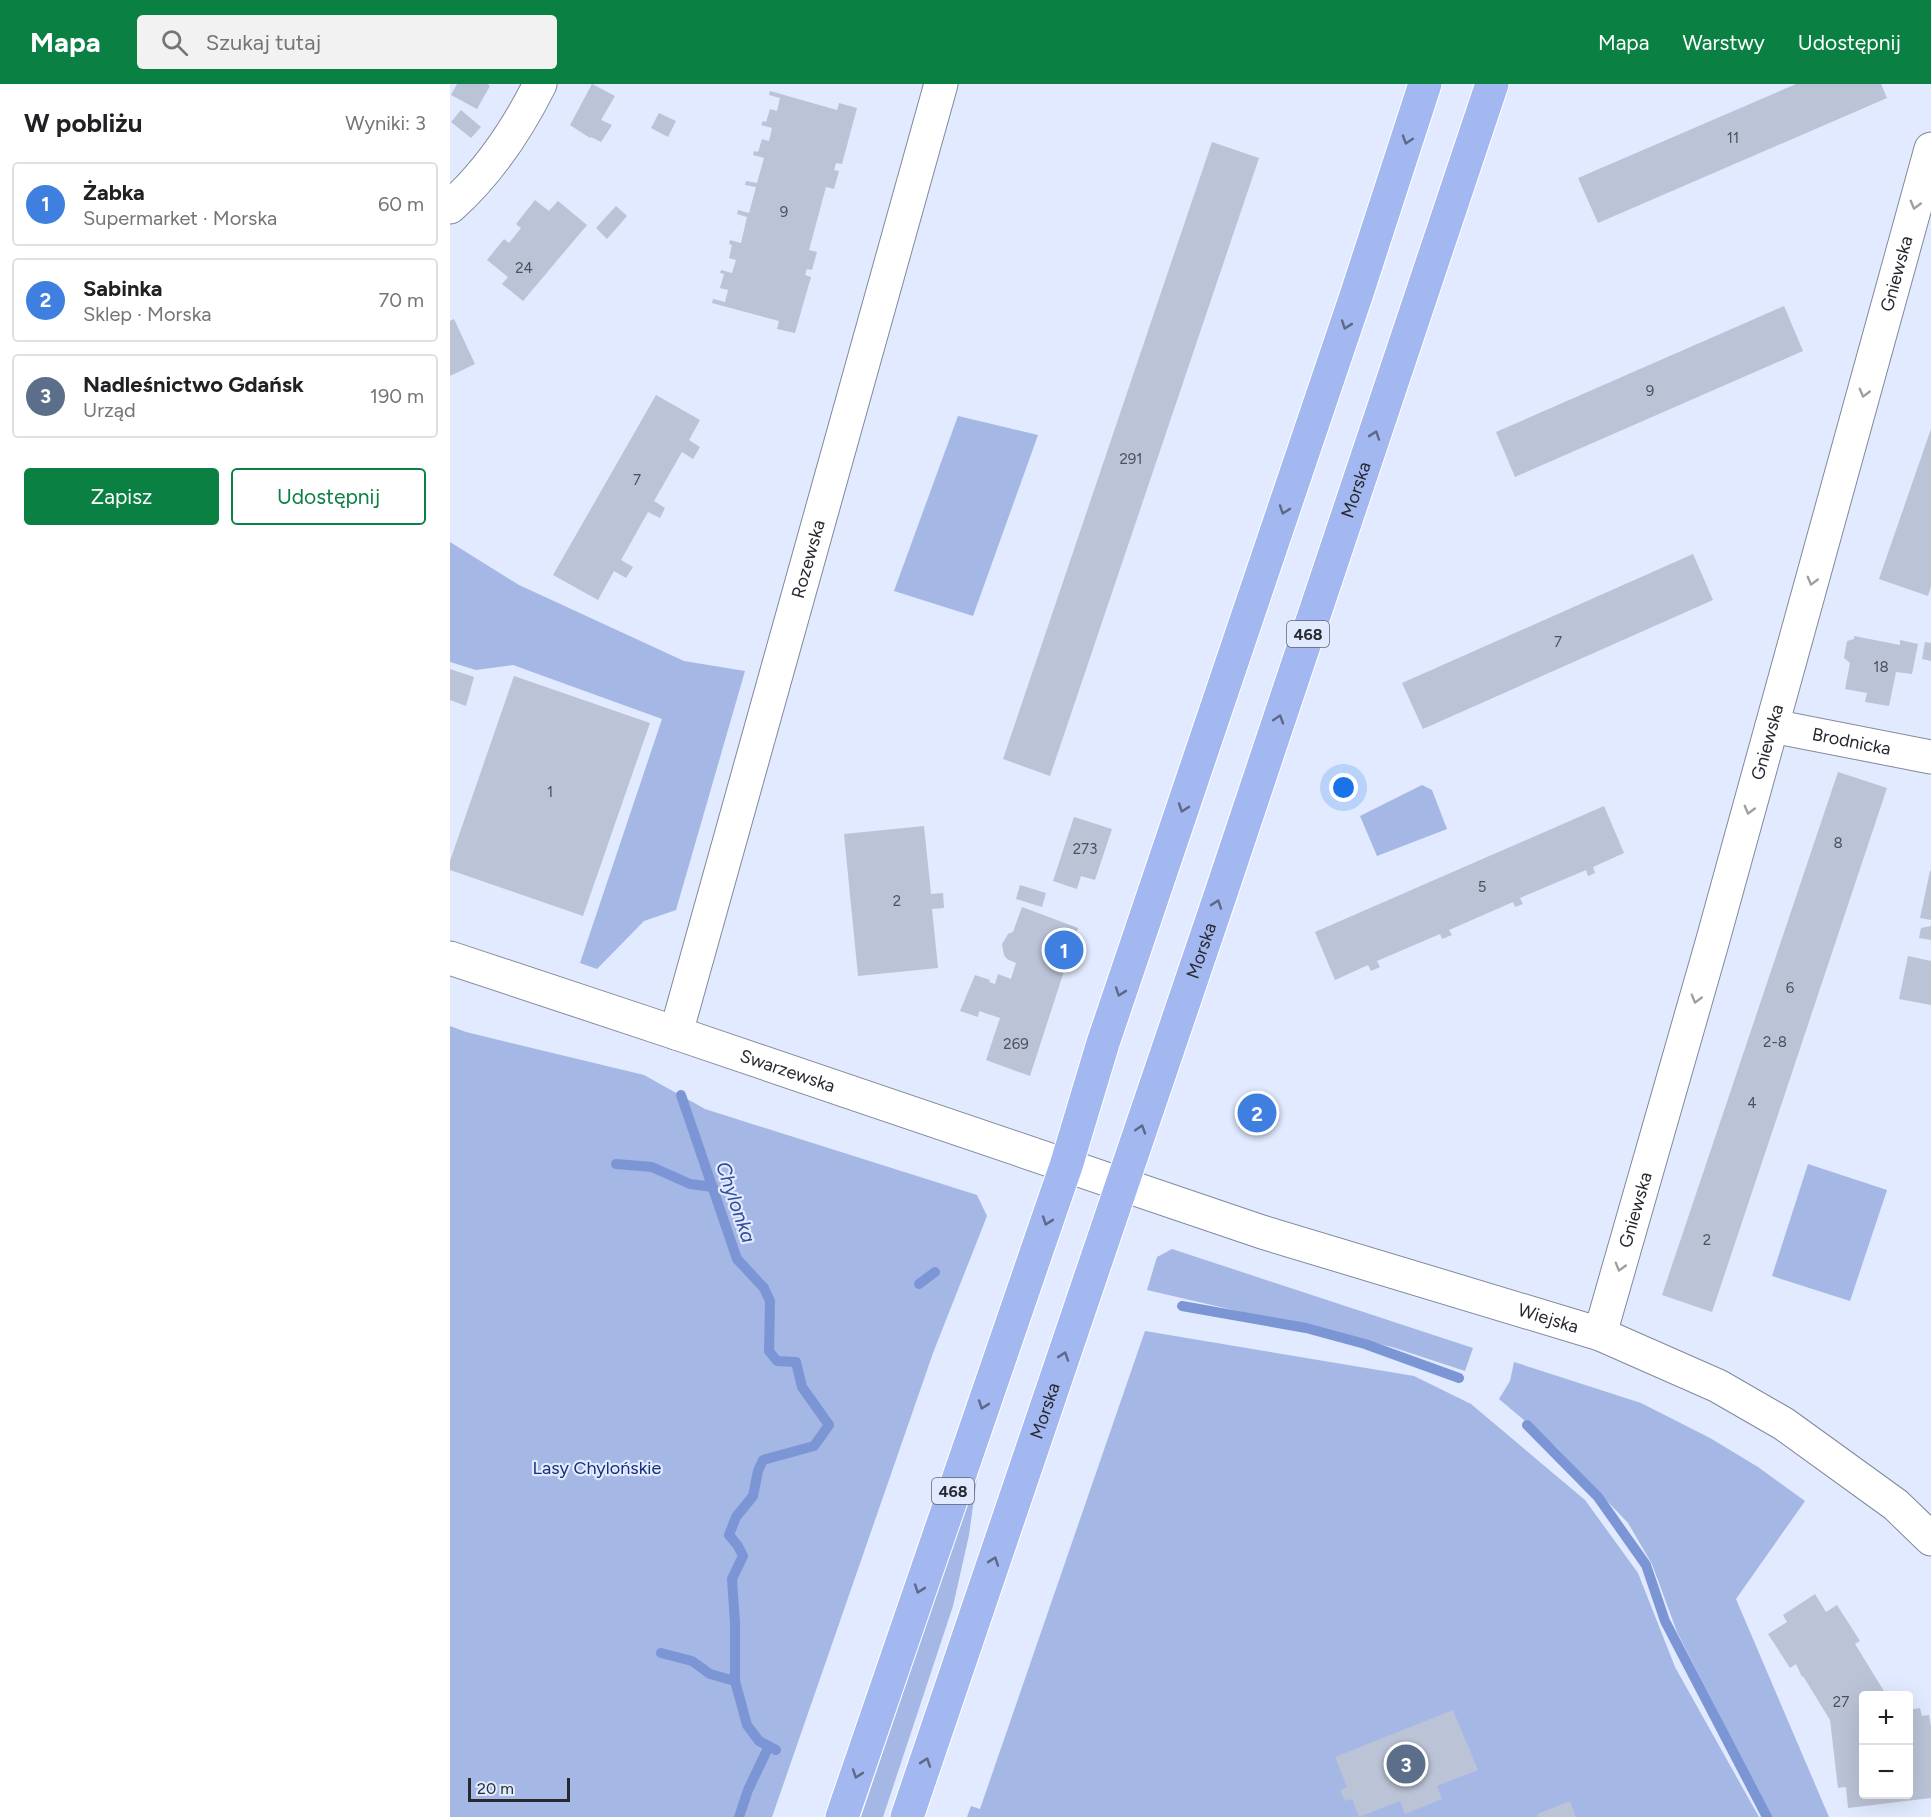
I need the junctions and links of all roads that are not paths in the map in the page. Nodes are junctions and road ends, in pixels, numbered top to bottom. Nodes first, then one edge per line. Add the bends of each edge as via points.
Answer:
1 (540, 84) edge
2 (941, 84) edge
3 (1425, 84) edge
4 (1492, 84) edge
5 (1931, 149) edge
6 (450, 207) edge
7 (1772, 726) junction
8 (1931, 757) edge
9 (450, 958) edge
10 (676, 1033) junction
11 (1066, 1166) junction
12 (1123, 1184) junction
13 (1600, 1334) junction
14 (1931, 1539) edge
15 (842, 1817) edge
16 (907, 1817) edge

1 - 6 street via 500,149
2 - 10 street, Rozewska
3 -> 11 main road, 468 via 1103,1043
12 -> 4 main road, Morska / 468
5 -> 7 street, Gniewska
7 - 8 street, Brodnicka
7 -> 13 street, Gniewska
9 - 10 street, Swarzewska
10 - 11 street, Swarzewska
11 - 12 street, Swarzewska
11 -> 15 main road, 468
12 - 13 street, Wiejska via 1262,1232
16 -> 12 main road, Morska / 468
13 - 14 street, Wiejska via 1718,1386 1784,1424 1896,1505

